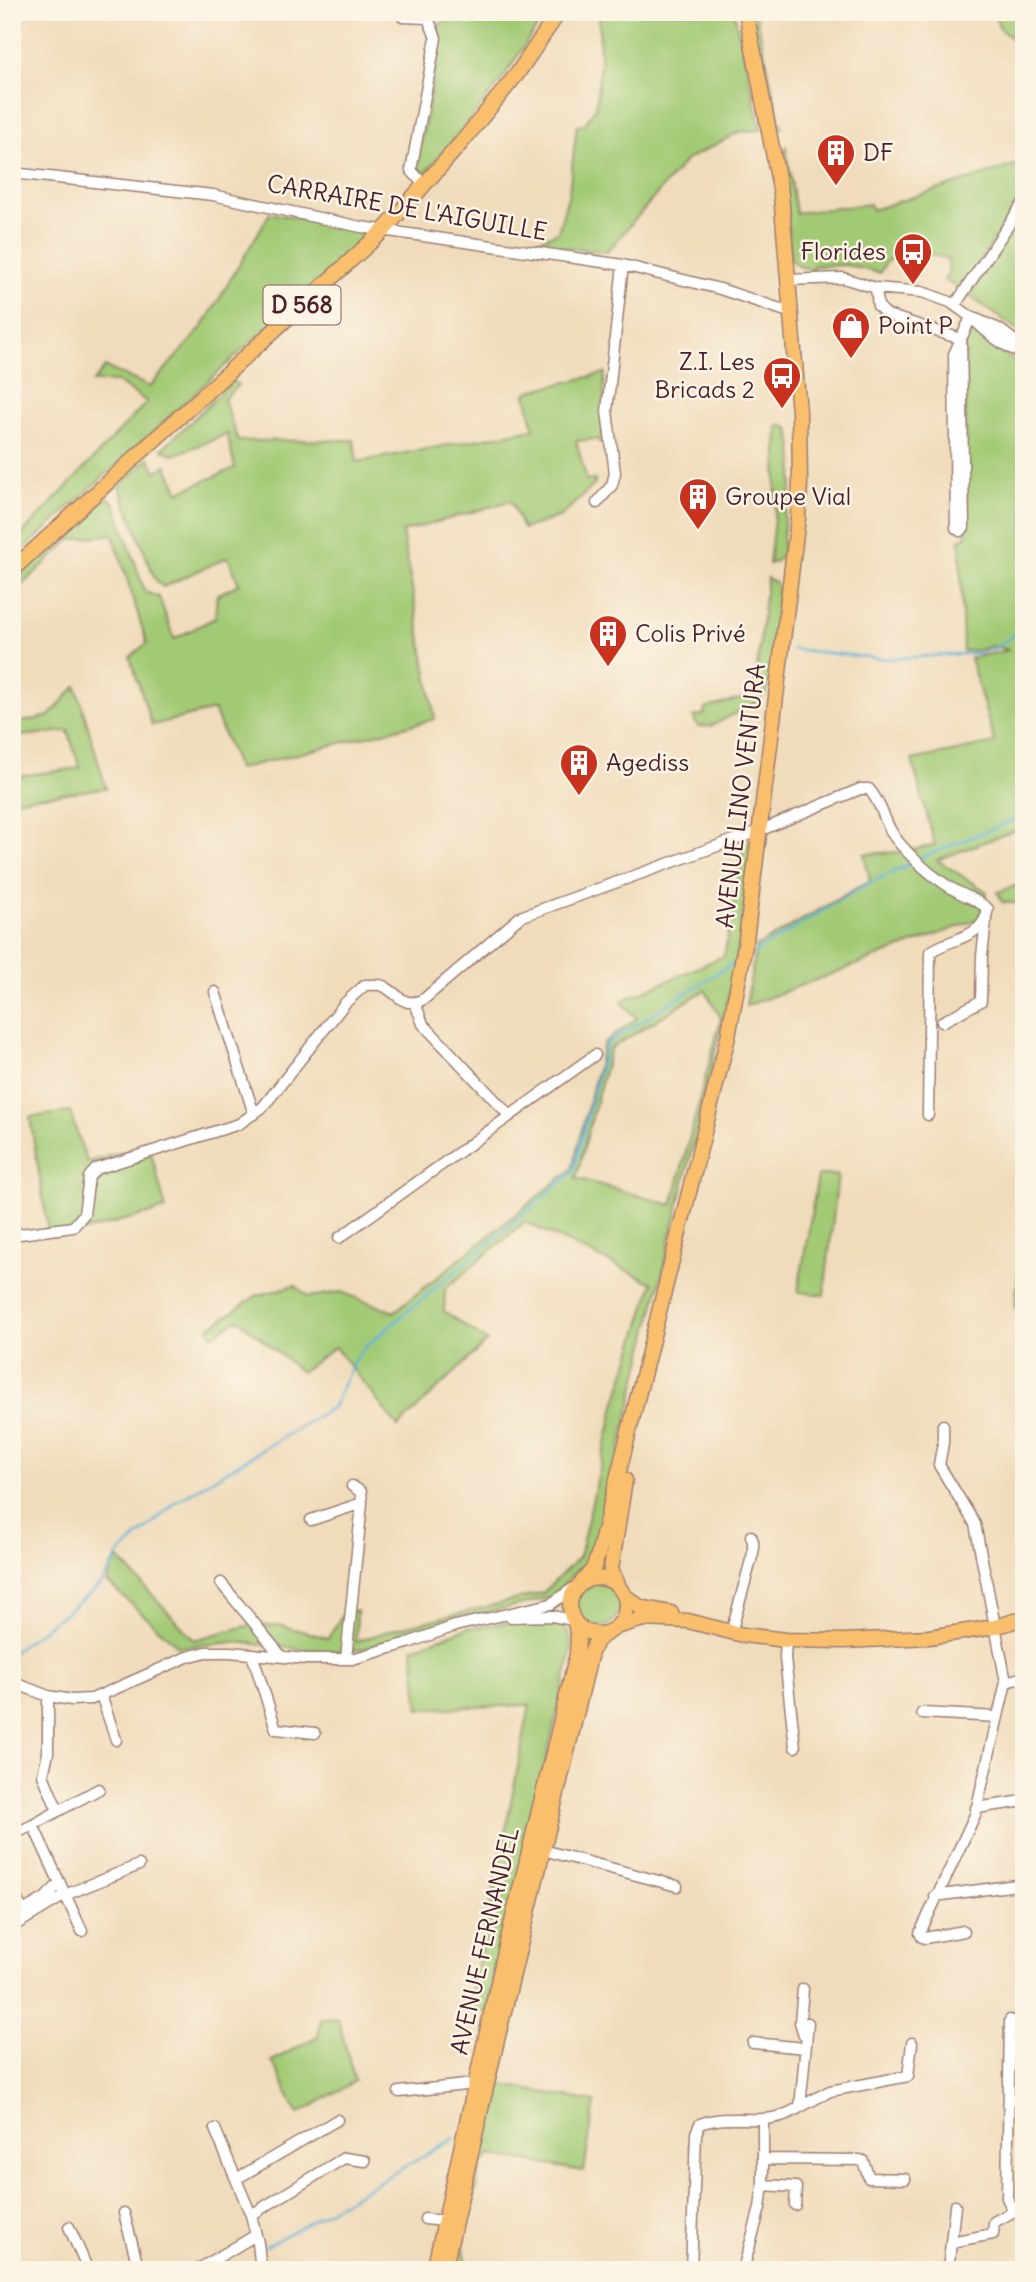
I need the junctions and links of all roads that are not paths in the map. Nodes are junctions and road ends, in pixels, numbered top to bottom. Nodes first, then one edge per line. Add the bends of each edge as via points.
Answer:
1 (401, 12) edge
2 (559, 12) edge
3 (740, 12) edge
4 (746, 12) edge
5 (754, 58) junction
6 (12, 173) edge
7 (424, 185) junction
8 (1024, 202) edge
9 (384, 230) junction
10 (623, 265) junction
11 (788, 281) junction
12 (876, 288) junction
13 (955, 305) junction
14 (789, 312) junction
15 (971, 317) junction
16 (961, 339) junction
17 (1024, 348) edge
18 (1024, 354) edge
19 (597, 503) dead end
20 (12, 570) edge
21 (759, 831) junction
22 (986, 920) junction
23 (215, 992) dead end
24 (415, 1003) junction
25 (942, 1022) dead end
26 (595, 1055) dead end
27 (254, 1114) junction
28 (509, 1115) junction
29 (928, 1115) dead end
30 (12, 1235) edge
31 (339, 1238) dead end
32 (637, 1406) junction
33 (943, 1425) dead end
34 (352, 1486) dead end
35 (362, 1503) junction
36 (312, 1520) dead end
37 (751, 1536) dead end
38 (221, 1583) dead end
39 (581, 1583) junction
40 (622, 1591) junction
41 (487, 1618) junction
42 (1024, 1618) edge
43 (574, 1621) junction
44 (688, 1621) junction
45 (995, 1627) junction
46 (613, 1629) junction
47 (731, 1633) junction
48 (786, 1640) junction
49 (253, 1654) junction
50 (282, 1657) junction
51 (346, 1659) junction
52 (1024, 1676) edge
53 (12, 1682) edge
54 (1006, 1682) junction
55 (101, 1695) junction
56 (47, 1696) junction
57 (922, 1713) dead end
58 (998, 1717) junction
59 (315, 1733) dead end
60 (116, 1740) dead end
61 (795, 1746) dead end
62 (99, 1789) dead end
63 (1024, 1801) edge
64 (976, 1808) junction
65 (58, 1811) junction
66 (33, 1825) junction
67 (12, 1835) edge
68 (543, 1850) junction
69 (139, 1865) dead end
70 (60, 1883) junction
71 (1024, 1884) edge
72 (677, 1886) dead end
73 (12, 1891) edge
74 (65, 1895) junction
75 (935, 1896) junction
76 (12, 1927) edge
77 (82, 1931) dead end
78 (964, 1931) dead end
79 (803, 1989) dead end
80 (1010, 2021) dead end
81 (808, 2023) dead end
82 (753, 2043) dead end
83 (912, 2043) dead end
84 (806, 2044) junction
85 (475, 2084) junction
86 (399, 2092) dead end
87 (800, 2107) junction
88 (337, 2120) dead end
89 (764, 2120) junction
90 (215, 2129) dead end
91 (365, 2161) dead end
92 (763, 2161) junction
93 (817, 2165) dead end
94 (236, 2179) junction
95 (905, 2179) dead end
96 (763, 2185) junction
97 (795, 2205) dead end
98 (955, 2206) dead end
99 (1021, 2209) edge
100 (124, 2213) dead end
101 (251, 2214) junction
102 (425, 2219) dead end
103 (444, 2221) junction
104 (69, 2227) dead end
105 (256, 2235) junction
106 (951, 2242) junction
107 (88, 2270) edge
108 (139, 2270) edge
109 (197, 2270) edge
110 (261, 2270) edge
111 (435, 2270) edge
112 (444, 2270) edge
113 (691, 2270) edge
114 (743, 2270) edge
115 (948, 2270) edge

1 - 7 street via 403,17 428,18 436,38 411,170
2 - 7 main road, D 568 via 517,74
3 - 5 main road, AVENUE LINO VENTURA
4 - 5 main road, AVENUE LINO VENTURA
5 - 11 main road, AVENUE LINO VENTURA via 781,194
6 - 9 street, CARRAIRE DE L'AIGUILLE via 213,195
7 - 9 main road, D 568
8 - 13 street
9 - 10 street, CARRAIRE DE L'AIGUILLE
9 - 20 main road, D 568
10 - 14 street, CARRAIRE DE L'AIGUILLE
10 - 19 street via 607,411 615,473 612,485
11 - 12 street via 843,278
11 - 14 main road, AVENUE LINO VENTURA
12 - 13 street via 922,292
12 - 16 street via 878,306 887,315
13 - 15 street
14 - 21 main road, AVENUE LINO VENTURA via 799,412 798,518
15 - 16 street
15 - 17 street
15 - 18 street via 993,339
16 - 16 street via 954,354 956,528 960,531 964,528
21 - 22 street via 869,789 901,846 927,872 979,901 988,909
21 - 24 street via 520,917
21 - 32 main road, AVENUE LINO VENTURA via 728,1037
22 - 25 street via 982,1001
22 - 29 street via 977,931 930,952
23 - 27 street
24 - 27 street via 381,985 365,985
24 - 28 street via 423,1024
26 - 28 street
27 - 30 street via 239,1124 96,1169 89,1177 84,1214 73,1227
28 - 31 street
32 - 39 main road, AVENUE LINO VENTURA via 598,1555
32 - 40 main road, AVENUE LINO VENTURA via 612,1554 611,1569
33 - 45 street via 939,1465 975,1524
34 - 35 street via 361,1492
35 - 36 street
35 - 51 street
37 - 47 street via 754,1553
38 - 50 street
39 - 40 main road via 597,1577 613,1581
39 - 41 street via 551,1604
39 - 43 main road via 570,1601
40 - 44 main road via 640,1607
40 - 46 main road via 626,1611
41 - 43 street via 552,1616
41 - 51 street
42 - 45 main road
43 - 46 main road via 589,1633
43 - 85 main road, AVENUE FERNANDEL via 578,1654
44 - 46 main road via 643,1619
44 - 47 main road
45 - 48 main road via 929,1637
45 - 54 street
46 - 68 main road, AVENUE FERNANDEL via 596,1641 591,1653
47 - 48 main road
48 - 61 street
49 - 50 street
49 - 55 street via 206,1652 187,1657
49 - 59 street via 276,1729
50 - 51 street
52 - 54 street
53 - 56 street
54 - 58 street
55 - 56 street via 72,1700
55 - 60 street
56 - 65 street via 48,1753 43,1775
57 - 58 street
58 - 64 street
62 - 65 street
63 - 64 street
64 - 75 street
65 - 66 street
66 - 67 street
66 - 70 street
68 - 72 street
68 - 112 main road, AVENUE FERNANDEL
69 - 74 street
70 - 73 street via 23,1911
70 - 74 street
71 - 75 street
74 - 76 street
74 - 77 street
75 - 78 street via 921,1926 922,1937
79 - 84 street via 800,2022
80 - 99 street via 1007,2198 1011,2206
81 - 84 street
82 - 84 street
83 - 87 street via 908,2076 830,2091
84 - 87 street
85 - 86 street
85 - 103 main road, AVENUE FERNANDEL
87 - 89 street via 787,2116
88 - 94 street
89 - 92 street
89 - 113 street via 700,2124
90 - 94 street
91 - 101 street via 344,2158
92 - 93 street
92 - 95 street via 860,2160 869,2178
92 - 96 street
94 - 101 street
96 - 97 street via 796,2187
96 - 114 street
98 - 106 street
99 - 106 street via 993,2222 993,2234
100 - 108 street
101 - 105 street
102 - 103 street
103 - 111 main road, AVENUE FERNANDEL
104 - 107 street
105 - 109 street
105 - 110 street
106 - 115 street

